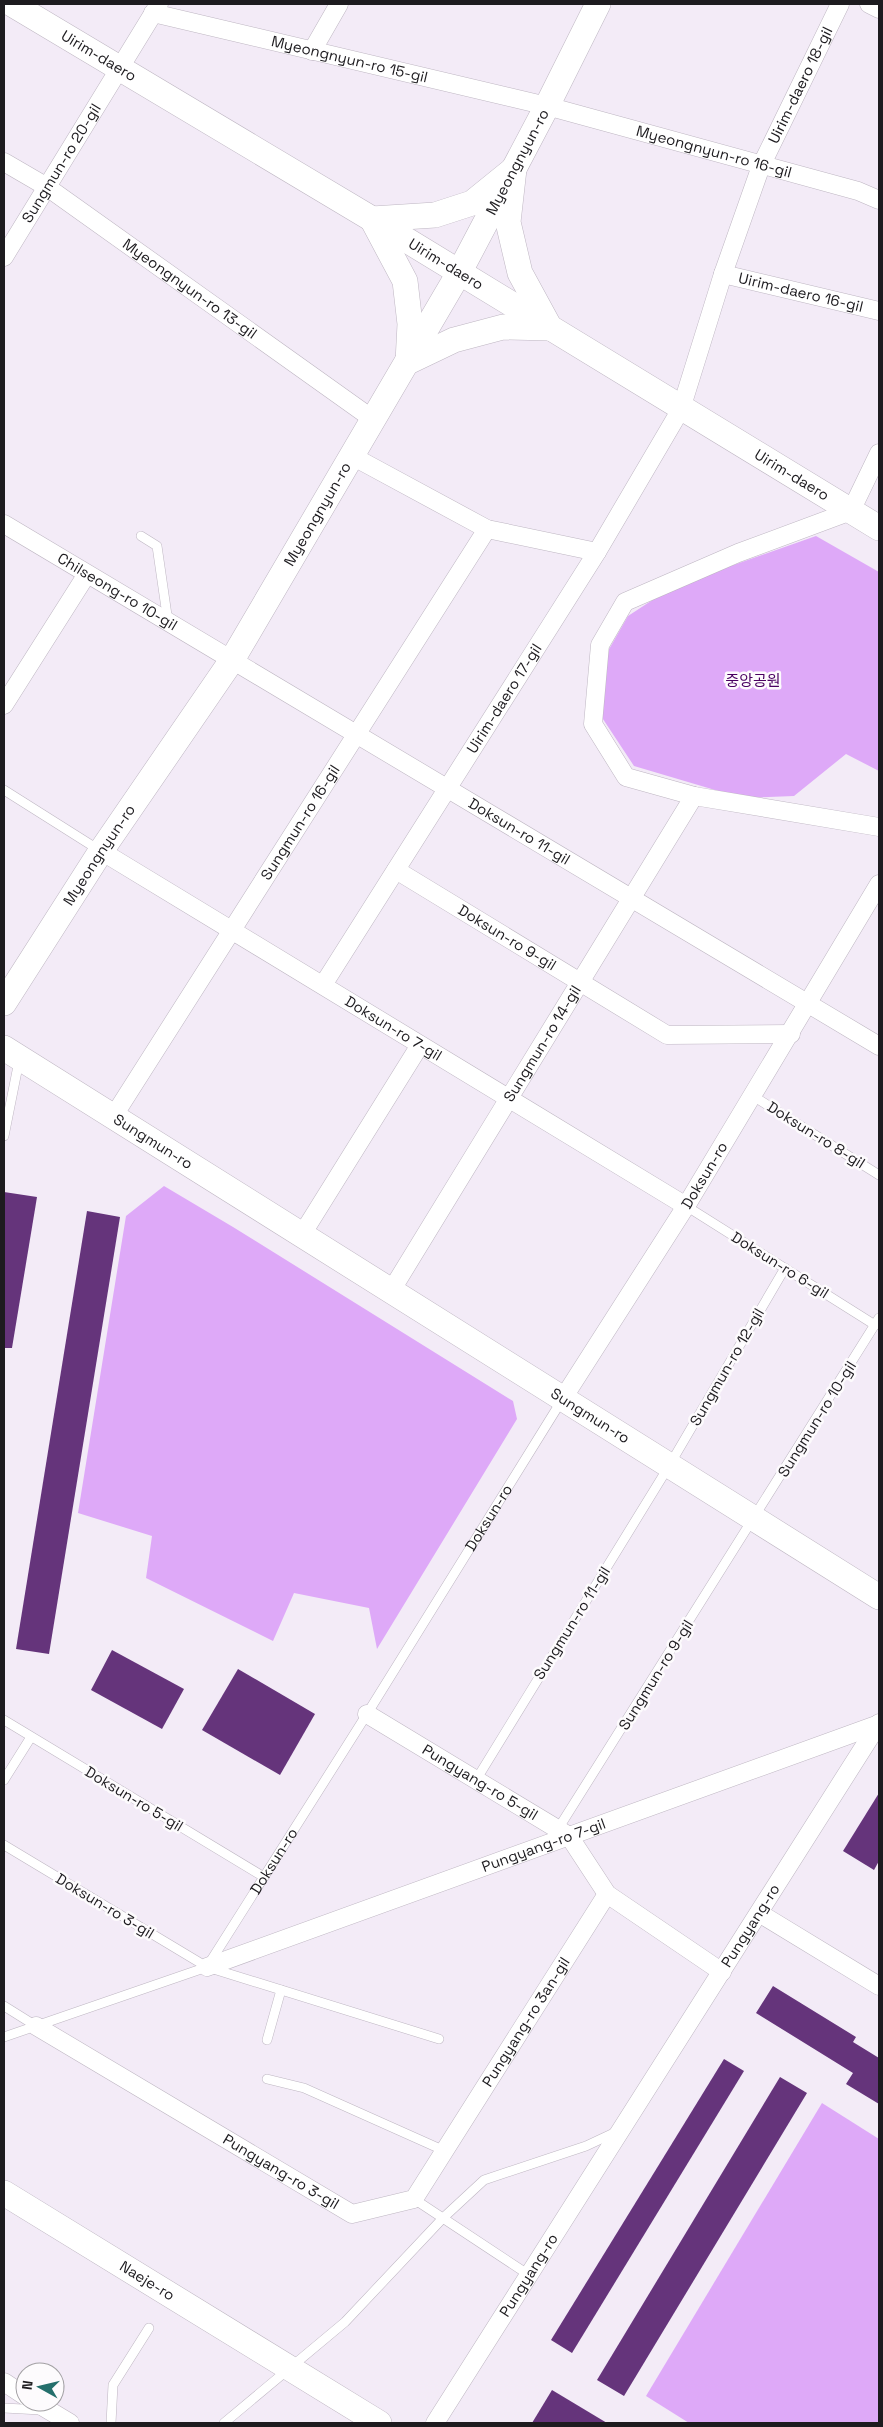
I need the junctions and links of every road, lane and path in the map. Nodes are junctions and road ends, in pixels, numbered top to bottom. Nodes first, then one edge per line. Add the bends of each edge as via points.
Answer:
1 (12, 4) edge
2 (339, 4) edge
3 (598, 4) edge
4 (840, 4) edge
5 (869, 4) edge
6 (156, 9) edge
7 (879, 9) edge
8 (312, 51) junction
9 (120, 70) junction
10 (547, 106) junction
11 (4, 162) edge
12 (761, 166) junction
13 (514, 169) junction
14 (47, 187) junction
15 (879, 200) edge
16 (372, 219) junction
17 (4, 257) edge
18 (459, 273) junction
19 (723, 274) junction
20 (879, 311) edge
21 (550, 328) junction
22 (408, 362) junction
23 (681, 409) junction
24 (374, 420) junction
25 (879, 453) edge
26 (352, 456) junction
27 (851, 511) junction
28 (4, 524) edge
29 (879, 528) edge
30 (487, 529) junction
31 (141, 536) dead end
32 (597, 552) junction
33 (87, 574) junction
34 (168, 622) junction
35 (232, 660) junction
36 (4, 705) edge
37 (357, 734) junction
38 (447, 788) junction
39 (4, 790) edge
40 (694, 796) junction
41 (879, 827) edge
42 (101, 851) junction
43 (396, 870) junction
44 (879, 884) edge
45 (632, 898) junction
46 (233, 929) junction
47 (581, 982) junction
48 (323, 985) junction
49 (4, 1003) edge
50 (808, 1003) junction
51 (790, 1034) junction
52 (420, 1045) junction
53 (879, 1046) edge
54 (12, 1053) edge
55 (753, 1096) junction
56 (510, 1098) junction
57 (114, 1117) junction
58 (4, 1136) edge
59 (879, 1175) edge
60 (686, 1206) junction
61 (301, 1236) junction
62 (785, 1268) junction
63 (391, 1291) junction
64 (877, 1322) edge
65 (562, 1400) junction
66 (669, 1466) junction
67 (754, 1520) junction
68 (879, 1597) edge
69 (367, 1714) junction
70 (4, 1720) edge
71 (879, 1724) edge
72 (31, 1737) junction
73 (4, 1780) edge
74 (476, 1780) junction
75 (564, 1833) junction
76 (4, 1844) edge
77 (264, 1877) junction
78 (607, 1894) junction
79 (759, 1913) junction
80 (207, 1967) junction
81 (722, 1972) junction
82 (879, 1986) edge
83 (281, 1990) junction
84 (4, 2006) edge
85 (36, 2026) junction
86 (4, 2037) edge
87 (439, 2039) dead end
88 (267, 2040) dead end
89 (267, 2079) dead end
90 (622, 2128) junction
91 (445, 2151) junction
92 (4, 2194) edge
93 (414, 2199) junction
94 (443, 2218) junction
95 (529, 2275) junction
96 (149, 2328) dead end
97 (289, 2368) junction
98 (4, 2382) edge
99 (15, 2389) edge
100 (52, 2412) edge
101 (70, 2423) edge
102 (111, 2423) edge
103 (224, 2423) edge
104 (380, 2423) edge
105 (435, 2423) edge

1 - 9 street, Uirim-daero
2 - 8 street
3 - 10 street, Myeongnyun-ro
4 - 12 street, Uirim-daero 18-gil
5 - 7 street
6 - 8 street, Myeongnyun-ro 15-gil
6 - 9 street, Sungmun-ro 20-gil
8 - 10 street, Myeongnyun-ro 15-gil
9 - 14 street, Sungmun-ro 20-gil
9 - 16 street, Uirim-daero
10 - 12 street, Myeongnyun-ro 16-gil
10 - 13 street, Myeongnyun-ro
11 - 14 street, Myeongnyun-ro 13-gil
12 - 15 street, Myeongnyun-ro 16-gil via 858,191
12 - 19 street, Uirim-daero 18-gil
13 - 16 street via 472,203 435,215
13 - 18 street, Myeongnyun-ro
13 - 21 street via 508,222 520,273
14 - 17 street, Sungmun-ro 20-gil
14 - 24 street, Myeongnyun-ro 13-gil
16 - 18 street, Uirim-daero
16 - 22 street via 405,281 410,324
18 - 21 street, Uirim-daero
18 - 22 street, Myeongnyun-ro
19 - 20 street, Uirim-daero 16-gil
19 - 23 street, Uirim-daero 17-gil
21 - 22 street via 503,327 454,340
21 - 23 street, Uirim-daero
22 - 24 street, Myeongnyun-ro
23 - 27 street, Uirim-daero
23 - 32 street, Uirim-daero 17-gil
24 - 26 street, Myeongnyun-ro
25 - 27 street
26 - 30 street
26 - 35 street, Myeongnyun-ro
27 - 29 street, Uirim-daero
27 - 40 street via 738,553 625,602 600,645 592,724 626,776
28 - 33 street, Chilseong-ro 10-gil
30 - 32 street
30 - 37 street, Sungmun-ro 16-gil
31 - 34 lane via 157,546
32 - 38 street, Uirim-daero 17-gil
33 - 34 street, Chilseong-ro 10-gil
33 - 36 street
34 - 35 street, Chilseong-ro 10-gil
35 - 37 street, Doksun-ro 11-gil
35 - 42 street, Myeongnyun-ro
37 - 38 street, Doksun-ro 11-gil
37 - 46 street, Sungmun-ro 16-gil
38 - 43 street, Uirim-daero 17-gil
38 - 45 street, Doksun-ro 11-gil
39 - 42 lane
40 - 41 street
40 - 45 street, Sungmun-ro 14-gil
42 - 46 street, Doksun-ro 7-gil
42 - 49 street, Myeongnyun-ro
43 - 47 street, Doksun-ro 9-gil
43 - 48 street, Uirim-daero 17-gil
44 - 50 street, Doksun-ro
45 - 47 street, Sungmun-ro 14-gil
45 - 50 street, Doksun-ro 11-gil
46 - 48 street, Doksun-ro 7-gil
46 - 57 street, Sungmun-ro 16-gil
47 - 51 street, Doksun-ro 9-gil via 667,1036
47 - 56 street, Sungmun-ro 14-gil
48 - 52 street, Doksun-ro 7-gil
50 - 51 street, Doksun-ro
50 - 53 street, Doksun-ro 11-gil
51 - 55 street, Doksun-ro
52 - 56 street, Doksun-ro 7-gil
52 - 61 street
54 - 57 street, Sungmun-ro
54 - 58 lane
55 - 59 lane, Doksun-ro 8-gil
55 - 60 street, Doksun-ro
56 - 60 street, Doksun-ro 7-gil
56 - 63 street, Sungmun-ro 14-gil
57 - 61 street, Sungmun-ro
60 - 62 lane, Doksun-ro 6-gil
60 - 65 street, Doksun-ro
61 - 63 street, Sungmun-ro
62 - 64 lane, Doksun-ro 6-gil
62 - 66 lane, Sungmun-ro 12-gil
63 - 65 street, Sungmun-ro
64 - 67 lane, Sungmun-ro 10-gil
65 - 66 street, Sungmun-ro
65 - 69 lane, Doksun-ro
66 - 67 street, Sungmun-ro
66 - 74 lane, Sungmun-ro 11-gil
67 - 68 street, Sungmun-ro
67 - 75 lane, Sungmun-ro 9-gil
69 - 74 street, Pungyang-ro 5-gil
69 - 77 lane, Doksun-ro
70 - 72 lane, Doksun-ro 5-gil
71 - 75 street, Pungyang-ro 7-gil
71 - 79 street, Pungyang-ro
72 - 73 lane
72 - 77 lane, Doksun-ro 5-gil
74 - 75 street, Pungyang-ro 5-gil
75 - 78 street, Pungyang-ro 5-gil
75 - 80 street, Pungyang-ro 7-gil
76 - 80 lane, Doksun-ro 3-gil
77 - 80 lane, Doksun-ro
78 - 81 street, Pungyang-ro 5-gil
78 - 91 street, Pungyang-ro 3an-gil
79 - 81 street, Pungyang-ro
79 - 82 street
80 - 83 lane, Doksun-ro 3-gil
80 - 85 lane
81 - 90 street, Pungyang-ro
83 - 87 lane, Doksun-ro 3-gil
83 - 88 lane
84 - 85 lane
85 - 86 lane
85 - 93 street, Pungyang-ro 3-gil via 352,2214
89 - 91 lane via 304,2088
90 - 94 lane via 586,2146 484,2180
90 - 95 street, Pungyang-ro
91 - 93 street, Pungyang-ro 3an-gil
92 - 97 street, Naeje-ro
93 - 94 lane
94 - 95 lane
94 - 97 lane via 345,2322
95 - 105 street, Pungyang-ro
96 - 102 lane via 113,2385
97 - 103 lane
97 - 104 street, Naeje-ro
98 - 99 street
100 - 101 street

